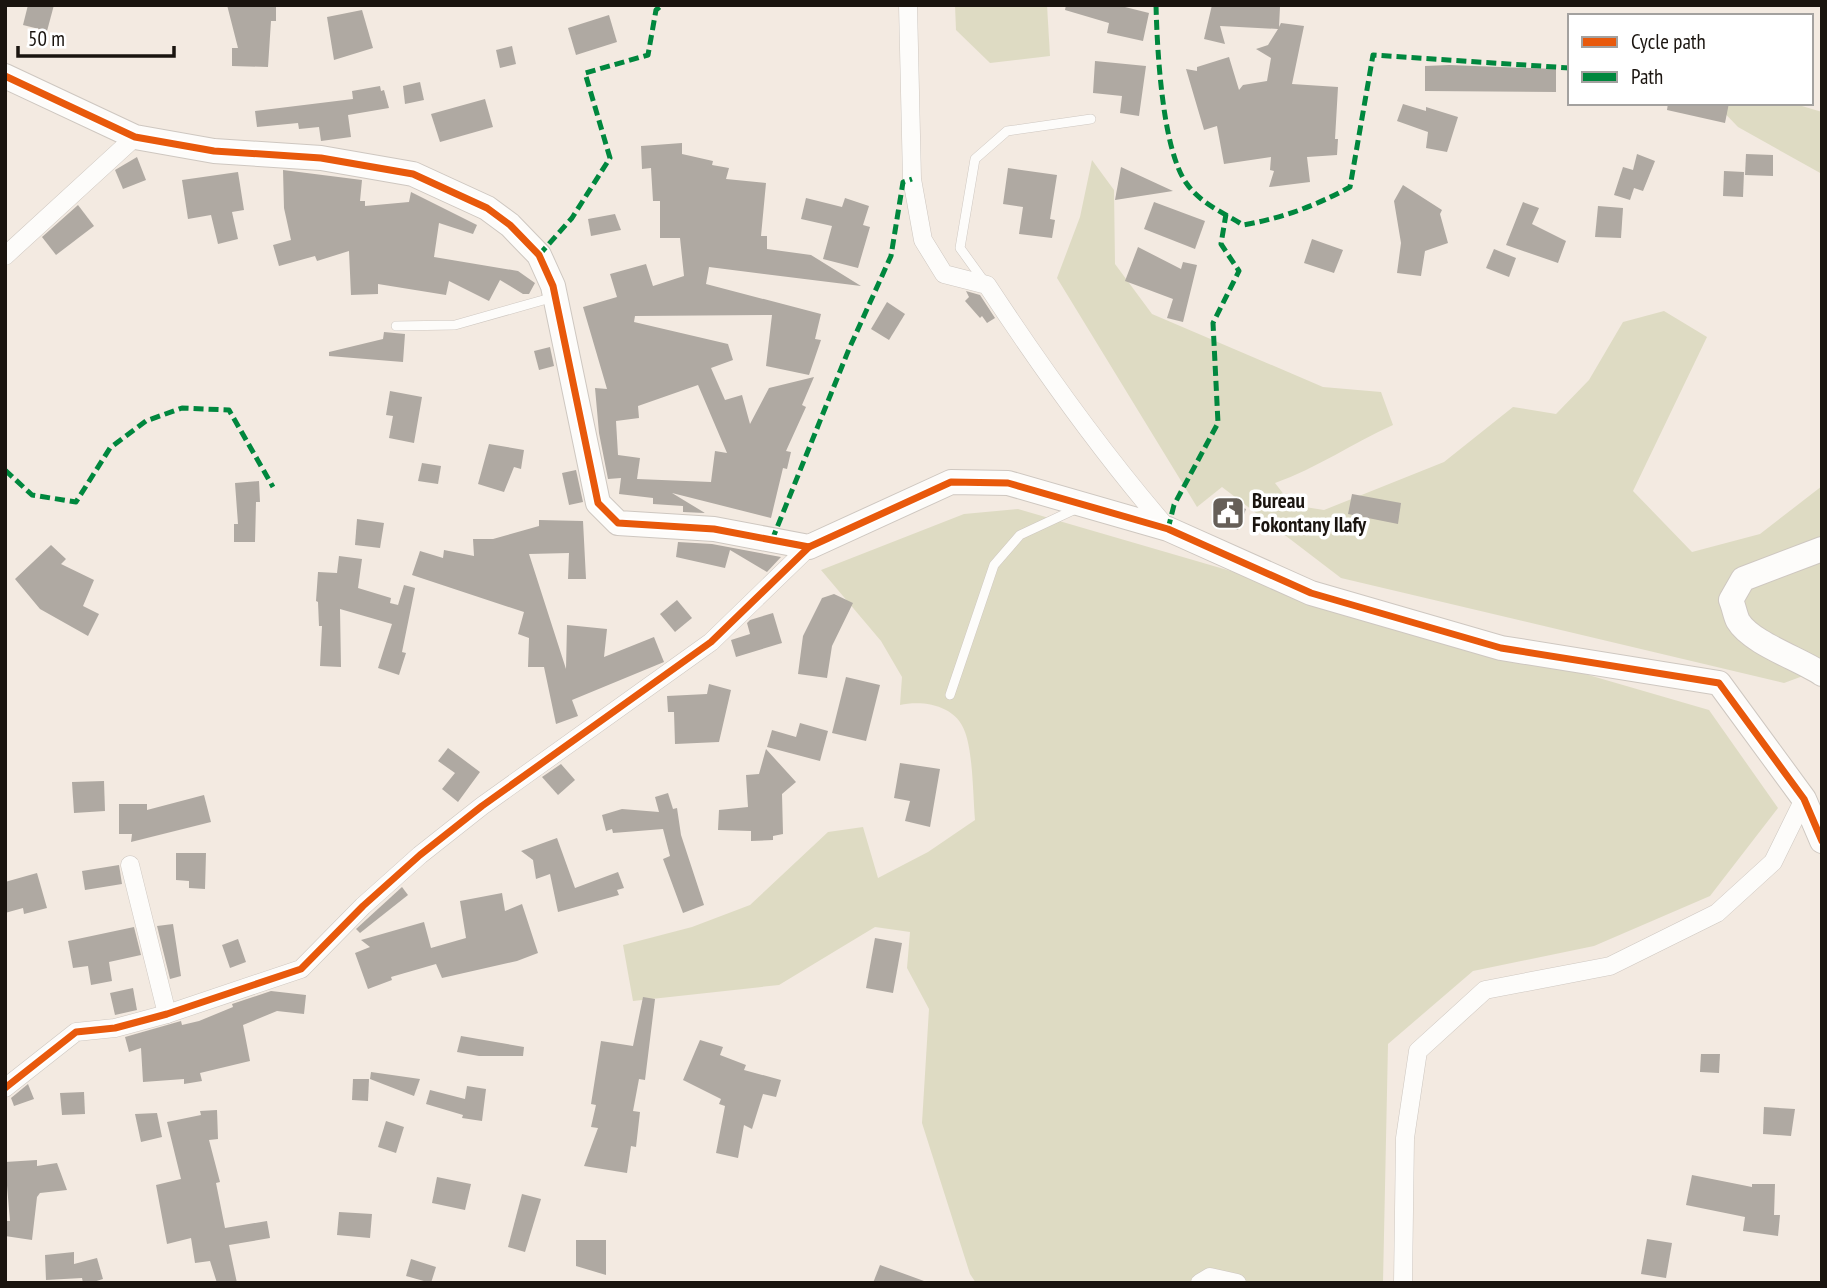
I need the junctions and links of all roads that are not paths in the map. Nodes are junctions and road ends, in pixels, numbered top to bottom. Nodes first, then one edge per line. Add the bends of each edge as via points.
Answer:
1 (908, 5) edge
2 (5, 76) edge
3 (1091, 119) dead end
4 (135, 136) junction
5 (5, 256) edge
6 (987, 285) junction
7 (555, 296) junction
8 (396, 326) dead end
9 (1082, 506) junction
10 (1168, 529) junction
11 (809, 547) junction
12 (1822, 548) edge
13 (1822, 674) edge
14 (950, 695) dead end
15 (1804, 799) junction
16 (1822, 841) edge
17 (130, 865) dead end
18 (167, 1014) junction
19 (5, 1088) edge
20 (1200, 1283) edge
21 (1237, 1283) edge
22 (1403, 1283) edge

1 - 6 street via 912,179 923,240 944,274
2 - 4 street
3 - 6 lane via 1007,131 975,159 960,248
4 - 5 street
4 - 7 street via 214,151 321,158 413,174 487,208 510,225 539,255
6 - 10 street via 1059,392
7 - 8 lane via 455,325
7 - 11 street via 598,503 618,523 714,529
9 - 10 street
9 - 11 street via 1008,483 951,482
9 - 14 lane via 1020,535 994,565
10 - 15 street via 1311,593 1501,648 1719,683
11 - 18 street via 711,642 421,855 301,969
12 - 13 street via 1743,579 1731,600 1739,623 1768,646
15 - 16 street
15 - 22 street via 1773,862 1717,912 1610,967 1485,990 1418,1051 1405,1138
17 - 18 street
18 - 19 street via 115,1028 76,1032
20 - 21 street via 1210,1277

